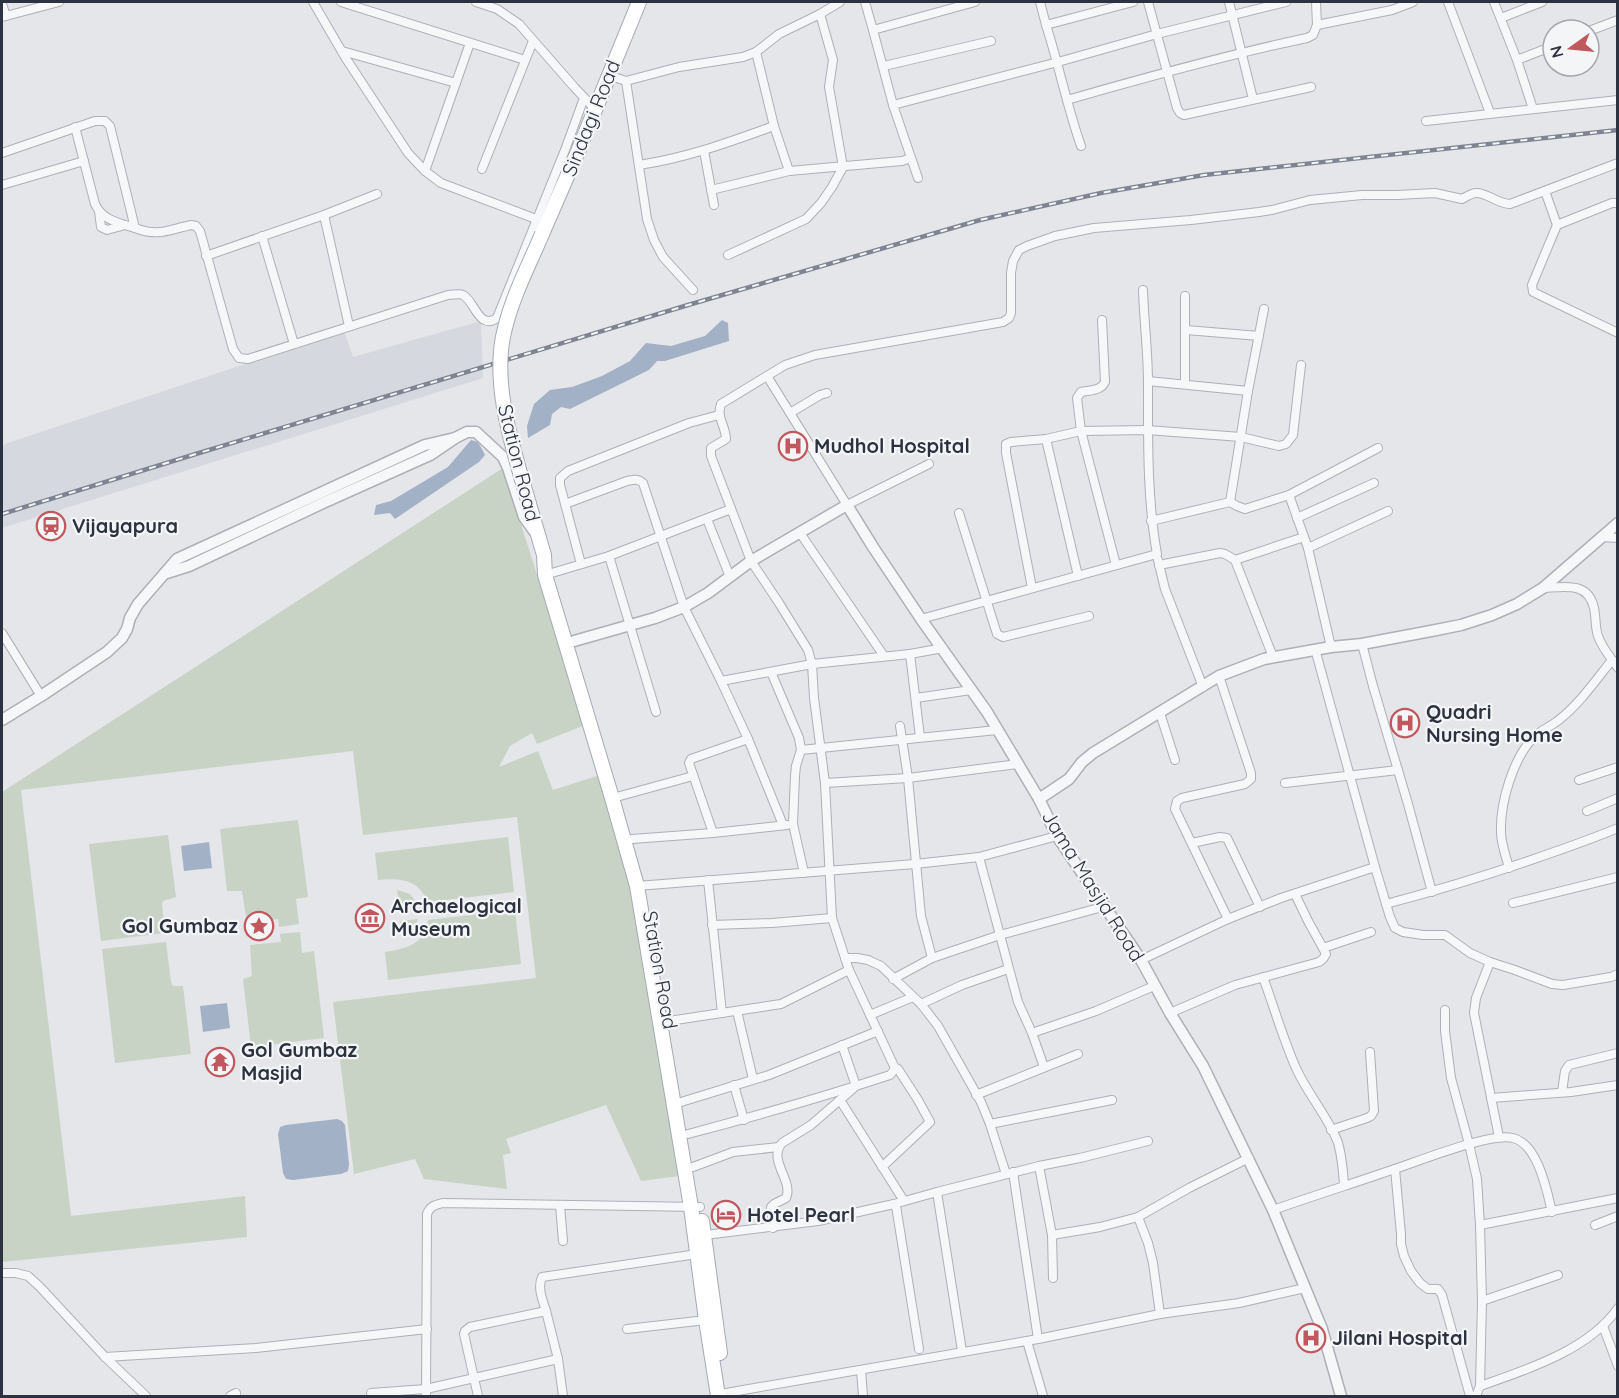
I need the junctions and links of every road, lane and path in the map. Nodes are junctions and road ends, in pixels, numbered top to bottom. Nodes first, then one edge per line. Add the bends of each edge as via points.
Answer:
1 (58, 2) edge
2 (313, 2) edge
3 (341, 2) edge
4 (476, 2) edge
5 (639, 2) edge
6 (840, 2) edge
7 (864, 2) edge
8 (975, 2) edge
9 (1040, 2) edge
10 (1132, 2) edge
11 (1148, 2) edge
12 (1229, 2) edge
13 (1286, 2) edge
14 (1316, 2) edge
15 (1413, 2) edge
16 (1449, 2) edge
17 (1494, 2) edge
18 (1542, 2) edge
19 (2, 4) edge
20 (43, 4) edge
21 (820, 14) junction
22 (1232, 15) junction
23 (4, 17) edge
24 (1501, 18) junction
25 (1617, 20) edge
26 (1047, 25) junction
27 (1317, 25) junction
28 (1601, 26) edge
29 (873, 30) junction
30 (1157, 34) junction
31 (533, 40) junction
32 (991, 41) dead end
33 (470, 43) junction
34 (1541, 50) edge
35 (342, 51) junction
36 (756, 52) junction
37 (1242, 52) junction
38 (525, 60) junction
39 (1517, 60) junction
40 (1058, 62) junction
41 (884, 66) junction
42 (1167, 71) junction
43 (608, 75) junction
44 (626, 81) junction
45 (456, 83) junction
46 (1311, 87) dead end
47 (584, 98) junction
48 (1253, 99) junction
49 (1067, 100) junction
50 (1617, 100) edge
51 (893, 105) junction
52 (595, 109) junction
53 (1533, 109) junction
54 (1490, 113) junction
55 (1426, 121) dead end
56 (774, 126) junction
57 (75, 128) junction
58 (1081, 146) dead end
59 (704, 151) junction
60 (2, 153) edge
61 (911, 158) junction
62 (84, 161) junction
63 (1617, 163) edge
64 (639, 165) junction
65 (843, 166) junction
66 (482, 169) dead end
67 (425, 171) junction
68 (789, 171) junction
69 (918, 178) dead end
70 (2, 185) edge
71 (711, 190) junction
72 (1545, 191) junction
73 (377, 194) dead end
74 (1617, 203) edge
75 (714, 205) dead end
76 (324, 215) junction
77 (132, 216) junction
78 (536, 219) junction
79 (125, 225) junction
80 (1557, 225) junction
81 (135, 228) junction
82 (542, 234) joint
83 (262, 236) junction
84 (728, 255) dead end
85 (206, 256) junction
86 (693, 290) dead end
87 (1143, 290) dead end
88 (1185, 296) dead end
89 (1264, 309) dead end
90 (1102, 320) dead end
91 (349, 326) junction
92 (1186, 330) junction
93 (1617, 333) edge
94 (1259, 336) junction
95 (294, 344) junction
96 (1301, 365) dead end
97 (767, 376) junction
98 (1148, 381) junction
99 (1185, 384) junction
100 (1248, 391) junction
101 (827, 393) dead end
102 (790, 413) junction
103 (719, 415) junction
104 (1148, 429) junction
105 (1081, 431) junction
106 (1241, 437) junction
107 (1046, 439) junction
108 (1378, 448) dead end
109 (929, 464) dead end
110 (1374, 483) dead end
111 (1289, 495) junction
112 (1230, 502) junction
113 (565, 504) junction
114 (847, 505) junction
115 (731, 509) junction
116 (1388, 511) dead end
117 (958, 513) dead end
118 (1297, 518) junction
119 (707, 519) junction
120 (1151, 521) junction
121 (1617, 523) edge
122 (800, 533) junction
123 (661, 537) junction
124 (1304, 537) junction
125 (1602, 537) junction
126 (1617, 538) edge
127 (539, 539) junction
128 (1308, 548) junction
129 (1156, 554) junction
130 (609, 556) junction
131 (1235, 560) junction
132 (751, 561) junction
133 (580, 564) junction
134 (1159, 565) junction
135 (1116, 566) junction
136 (550, 573) junction
137 (1078, 576) junction
138 (730, 577) junction
139 (1032, 588) junction
140 (1543, 588) junction
141 (987, 601) junction
142 (684, 607) junction
143 (1089, 616) dead end
144 (921, 619) junction
145 (630, 626) junction
146 (2, 633) edge
147 (574, 642) junction
148 (1362, 644) junction
149 (1331, 646) junction
150 (943, 648) junction
151 (1315, 649) junction
152 (910, 654) junction
153 (885, 656) junction
154 (1273, 657) junction
155 (1612, 660) junction
156 (812, 664) junction
157 (1617, 668) edge
158 (775, 671) junction
159 (1220, 676) junction
160 (721, 681) junction
161 (1203, 687) junction
162 (971, 690) junction
163 (41, 696) junction
164 (915, 698) junction
165 (656, 712) dead end
166 (1160, 713) junction
167 (2, 720) edge
168 (900, 726) dead end
169 (998, 730) junction
170 (920, 738) junction
171 (748, 739) junction
172 (902, 739) junction
173 (820, 748) junction
174 (801, 750) junction
175 (1176, 760) dead end
176 (1018, 764) junction
177 (1617, 767) edge
178 (1398, 770) junction
179 (693, 776) junction
180 (1350, 776) junction
181 (908, 778) junction
182 (1580, 780) dead end
183 (825, 783) junction
184 (1285, 783) dead end
185 (620, 795) junction
186 (1617, 798) edge
187 (1039, 799) junction
188 (1587, 811) dead end
189 (793, 824) junction
190 (783, 825) junction
191 (1617, 828) edge
192 (713, 833) junction
193 (1057, 836) junction
194 (632, 839) junction
195 (1192, 843) junction
196 (979, 857) junction
197 (915, 864) junction
198 (1375, 867) junction
199 (1509, 868) junction
200 (830, 871) junction
201 (804, 873) junction
202 (1617, 877) edge
203 (708, 880) junction
204 (641, 886) junction
205 (1432, 892) junction
206 (1295, 894) junction
207 (1513, 903) dead end
208 (1386, 904) junction
209 (1106, 906) junction
210 (1260, 907) junction
211 (832, 918) junction
212 (1227, 919) junction
213 (712, 925) junction
214 (1371, 932) dead end
215 (1000, 935) junction
216 (1323, 948) junction
217 (845, 958) junction
218 (932, 958) junction
219 (1141, 960) junction
220 (1490, 962) junction
221 (1008, 969) junction
222 (849, 970) junction
223 (1617, 974) edge
224 (1263, 977) junction
225 (893, 979) junction
226 (1155, 986) junction
227 (913, 997) junction
228 (921, 1005) junction
229 (1445, 1010) dead end
230 (737, 1011) junction
231 (722, 1013) junction
232 (1170, 1013) junction
233 (870, 1016) junction
234 (669, 1021) junction
235 (878, 1030) junction
236 (1032, 1032) junction
237 (842, 1045) junction
238 (1370, 1052) dead end
239 (1617, 1053) edge
240 (1078, 1054) dead end
241 (1044, 1067) junction
242 (898, 1069) dead end
243 (753, 1079) junction
244 (734, 1085) junction
245 (1617, 1085) edge
246 (856, 1086) junction
247 (1562, 1092) junction
248 (976, 1095) junction
249 (1491, 1098) junction
250 (840, 1100) junction
251 (1112, 1100) dead end
252 (681, 1102) junction
253 (744, 1120) junction
254 (990, 1124) junction
255 (1331, 1130) junction
256 (688, 1134) junction
257 (1499, 1137) junction
258 (1148, 1142) dead end
259 (1469, 1144) junction
260 (779, 1147) junction
261 (1249, 1158) junction
262 (1039, 1166) junction
263 (693, 1167) junction
264 (882, 1167) junction
265 (1395, 1169) junction
266 (1009, 1173) junction
267 (1344, 1185) junction
268 (936, 1192) junction
269 (1617, 1198) edge
270 (904, 1201) junction
271 (894, 1204) junction
272 (560, 1205) junction
273 (696, 1207) junction
274 (1273, 1210) junction
275 (1552, 1212) junction
276 (1617, 1216) edge
277 (1138, 1217) junction
278 (1595, 1225) dead end
279 (1480, 1226) junction
280 (773, 1228) junction
281 (705, 1235) junction
282 (1052, 1235) junction
283 (563, 1241) dead end
284 (697, 1254) junction
285 (2, 1273) edge
286 (1558, 1275) dead end
287 (1053, 1278) dead end
288 (1305, 1288) junction
289 (1482, 1301) junction
290 (1617, 1308) edge
291 (546, 1311) junction
292 (1160, 1314) junction
293 (706, 1320) junction
294 (1603, 1326) junction
295 (427, 1329) junction
296 (627, 1329) dead end
297 (1038, 1339) junction
298 (1027, 1341) junction
299 (919, 1349) dead end
300 (962, 1351) junction
301 (105, 1357) junction
302 (558, 1359) junction
303 (1617, 1366) edge
304 (861, 1370) junction
305 (474, 1379) junction
306 (1480, 1386) junction
307 (371, 1393) dead end
308 (426, 1393) edge
309 (723, 1395) edge
310 (146, 1396) edge
311 (478, 1396) edge
312 (563, 1396) edge
313 (863, 1396) edge
314 (1043, 1396) edge
315 (1341, 1396) edge
316 (1470, 1396) edge
317 (1476, 1396) edge

1 - 20 street
2 - 35 street
3 - 33 street
4 - 31 street via 519,24
5 - 43 main road, Sindagi Road
6 - 21 street
7 - 29 street
8 - 29 street
9 - 26 street
10 - 26 street
11 - 30 street
12 - 22 street
13 - 22 street
14 - 27 street
15 - 27 street
16 - 54 street
17 - 24 street
18 - 24 street
19 - 23 street
20 - 23 street
21 - 36 street via 779,34
21 - 65 street via 832,60 829,87
22 - 30 street
22 - 37 street
24 - 39 street
25 - 28 street
26 - 40 street
27 - 37 street via 1307,38
29 - 41 street
30 - 40 street
30 - 42 street
31 - 38 street
31 - 47 street
32 - 41 street
33 - 38 street
33 - 45 street
34 - 39 street
35 - 45 street
35 - 67 street via 408,153
36 - 44 street
36 - 56 street
37 - 42 street
37 - 48 street
38 - 66 street
39 - 53 street
40 - 49 street
40 - 51 street
41 - 51 street
42 - 48 street via 1177,108 1184,115
42 - 49 street
43 - 44 street
43 - 52 main road, Sindagi Road
44 - 64 street
45 - 67 street
46 - 48 street
47 - 52 street
47 - 78 street
49 - 58 street
50 - 53 street
51 - 61 street
52 - 82 main road, Sindagi Road
53 - 54 street
54 - 55 street
56 - 59 street
56 - 68 street
57 - 60 street
57 - 62 street
57 - 77 street via 100,120 110,126
59 - 64 street
59 - 71 street
61 - 65 street
61 - 69 street
62 - 70 street
62 - 79 street via 99,212
63 - 72 street
64 - 86 street via 654,240 663,257
65 - 68 street
65 - 84 street via 821,203 806,219
67 - 78 street via 441,183
68 - 71 street
71 - 75 street
72 - 80 street
72 - 97 street via 1510,204 1479,192 1462,199 1436,193 1362,195 1310,200 1259,212 1094,228 1055,236 1019,250 1011,273 1011,313 1003,322 815,355
73 - 76 street
74 - 80 street
76 - 83 street
76 - 91 street
77 - 79 street
77 - 81 street
78 - 91 street via 493,321 482,318 461,294
79 - 81 street
80 - 93 street via 1532,285 1533,292
81 - 85 street via 148,233 196,226
82 - 127 main road, Station Road, bridge via 504,329 501,354 501,393 509,433
83 - 85 street
83 - 95 street
85 - 95 street via 239,358 248,359
87 - 98 street
88 - 92 street
89 - 94 street
90 - 105 street via 1105,382 1100,388 1078,395
91 - 95 street
92 - 94 street
92 - 99 street
94 - 100 street
96 - 106 street via 1291,440 1279,446
97 - 102 street, Jama Masjid Road
97 - 103 street via 721,404
98 - 99 street
98 - 104 street
99 - 100 street
100 - 106 street
101 - 102 street
102 - 114 street, Jama Masjid Road
103 - 113 street via 568,471 560,485
103 - 115 street via 727,435 710,452
104 - 105 street
104 - 106 street
104 - 120 street
105 - 107 street
105 - 135 street
106 - 112 street
107 - 137 street
107 - 139 street via 1011,442 1005,448
108 - 111 street
109 - 114 street
110 - 118 street
111 - 112 street via 1245,509
111 - 118 street
112 - 120 street
113 - 123 street via 639,480
113 - 133 street
114 - 122 street
114 - 144 street, Jama Masjid Road
115 - 119 street
115 - 132 street
116 - 128 street
117 - 141 street
118 - 124 street
119 - 123 street
119 - 138 street
120 - 129 street
121 - 125 street
122 - 132 street
122 - 153 street
123 - 130 street
123 - 142 street
124 - 128 street
124 - 131 street
125 - 126 street
125 - 140 street
127 - 136 main road, Station Road
127 - 163 street via 524,517 503,457 476,432 424,445 177,559 138,604 122,638
128 - 149 street
129 - 134 street
129 - 135 street
130 - 133 street
130 - 145 street
131 - 134 street via 1220,553
131 - 154 street
132 - 138 street
132 - 156 street via 808,650
133 - 136 street
134 - 161 street via 1164,590
135 - 137 street
136 - 147 main road, Station Road
136 - 204 main road, Station Road via 612,798
137 - 139 street
138 - 142 street
139 - 141 street
140 - 148 street via 1517,604 1461,625
140 - 155 street via 1574,586 1590,597 1598,635
141 - 143 street via 998,634 1003,637
141 - 144 street
142 - 145 street
142 - 160 street
144 - 150 street, Jama Masjid Road
145 - 147 street
145 - 165 street
146 - 163 street
147 - 185 main road, Station Road
148 - 149 street
148 - 178 street
149 - 151 street
150 - 152 street
150 - 162 street, Jama Masjid Road
151 - 154 street
151 - 180 street
152 - 153 street
152 - 164 street
153 - 156 street
154 - 159 street
155 - 157 street
155 - 199 street via 1576,704 1533,738 1521,755 1502,807 1502,842
156 - 158 street
156 - 173 street
158 - 160 street
158 - 174 street
159 - 161 street
159 - 195 street via 1251,779 1245,784 1177,801 1175,809
160 - 171 street
161 - 166 street
162 - 164 street
162 - 169 street, Jama Masjid Road
163 - 167 street
164 - 170 street
166 - 175 street
166 - 187 street via 1093,753 1069,778
168 - 172 street
169 - 170 street
169 - 176 street, Jama Masjid Road
170 - 172 street
171 - 179 street via 691,759
171 - 190 street
172 - 173 street
172 - 181 street
173 - 174 street
173 - 183 street
174 - 189 street via 796,766
176 - 181 street
176 - 187 street, Jama Masjid Road
177 - 182 street
178 - 180 street
178 - 205 street
179 - 185 street
179 - 192 street
180 - 184 street
180 - 198 street
181 - 183 street
181 - 197 street
183 - 200 street
185 - 194 main road, Station Road
186 - 188 street
187 - 193 street, Jama Masjid Road
189 - 190 street
189 - 201 street
190 - 192 street
191 - 199 street
192 - 194 street
193 - 196 street
193 - 209 street, Jama Masjid Road
194 - 204 main road, Station Road
195 - 210 street via 1227,838
195 - 212 street
196 - 197 street
196 - 215 street
197 - 200 street
197 - 218 street via 921,916
198 - 206 street
198 - 208 street
199 - 205 street
200 - 201 street
200 - 211 street
201 - 203 street
202 - 207 street
203 - 204 street
203 - 213 street
204 - 234 main road, Station Road
204 - 273 main road, Station Road
205 - 208 street
206 - 210 street
206 - 216 street
208 - 220 street via 1395,928 1403,933 1445,935
209 - 215 street
209 - 219 street, Jama Masjid Road
210 - 212 street
211 - 213 street
211 - 217 street
212 - 219 street
213 - 231 street
214 - 216 street
215 - 218 street
215 - 221 street
216 - 224 street via 1326,954 1319,962
217 - 222 street
217 - 225 street via 868,960 881,966
218 - 225 street
219 - 226 street, Jama Masjid Road
220 - 223 street via 1552,984
220 - 249 street via 1474,1013
221 - 228 street
221 - 236 street
222 - 230 street via 781,1004
222 - 233 street
224 - 232 street
224 - 255 street via 1296,1068
225 - 227 street
226 - 232 street, Jama Masjid Road
226 - 236 street
227 - 228 street
227 - 233 street
228 - 248 street via 938,1026
229 - 259 street via 1451,1078
230 - 231 street
230 - 243 street
231 - 234 street
232 - 261 street, Jama Masjid Road via 1203,1065
233 - 235 street
234 - 252 main road, Station Road
235 - 237 street
235 - 246 street via 894,1071
236 - 241 street
237 - 243 street
237 - 246 street
238 - 255 street via 1374,1112
239 - 247 street via 1569,1065
240 - 241 street
241 - 248 street
242 - 264 street via 930,1122
243 - 244 street
244 - 252 street
244 - 253 street
245 - 247 street
246 - 250 street
246 - 253 street
247 - 249 street
248 - 254 street
249 - 257 street
250 - 260 street
250 - 264 street
251 - 254 street
252 - 256 main road, Station Road
253 - 256 street
254 - 266 street
255 - 267 street via 1341,1153
256 - 263 main road, Station Road
257 - 259 street
257 - 275 street via 1515,1138 1537,1162
258 - 262 street
259 - 265 street
259 - 279 street via 1477,1179
260 - 263 street via 733,1152
260 - 280 street via 777,1155 788,1192 786,1198 771,1207
261 - 274 street, Jama Masjid Road
261 - 277 street
262 - 266 street
262 - 282 street
263 - 273 main road, Station Road
264 - 270 street
265 - 267 street
265 - 316 street via 1404,1256 1420,1283 1442,1294
266 - 268 street
266 - 297 street
267 - 274 street
268 - 270 street
268 - 300 street
269 - 275 street
270 - 271 street
271 - 280 street
271 - 299 street
272 - 273 street
272 - 283 street
272 - 295 street via 442,1203 429,1209
273 - 281 main road, Station Road
273 - 284 main road, Station Road
274 - 288 street, Jama Masjid Road
275 - 279 street
276 - 278 street
277 - 282 street
277 - 292 street via 1153,1263
279 - 289 street
280 - 281 street
281 - 309 main road, Station Road
282 - 287 street
284 - 291 street via 542,1277 540,1288
284 - 293 main road, Station Road
285 - 301 street via 28,1276
286 - 289 street
288 - 292 street via 1239,1303
288 - 315 street, Jama Masjid Road via 1322,1329
289 - 306 street
290 - 294 street
291 - 302 street
291 - 305 street via 466,1329
292 - 297 street
293 - 296 street
293 - 309 main road, Station Road
294 - 303 street
294 - 306 street via 1533,1368
295 - 301 street via 256,1348
295 - 308 street
297 - 298 street
298 - 300 street
298 - 314 street
300 - 304 street
301 - 310 street
302 - 305 street
302 - 312 street
304 - 309 street
304 - 313 street
305 - 308 street
305 - 311 street
306 - 317 street
307 - 308 street

